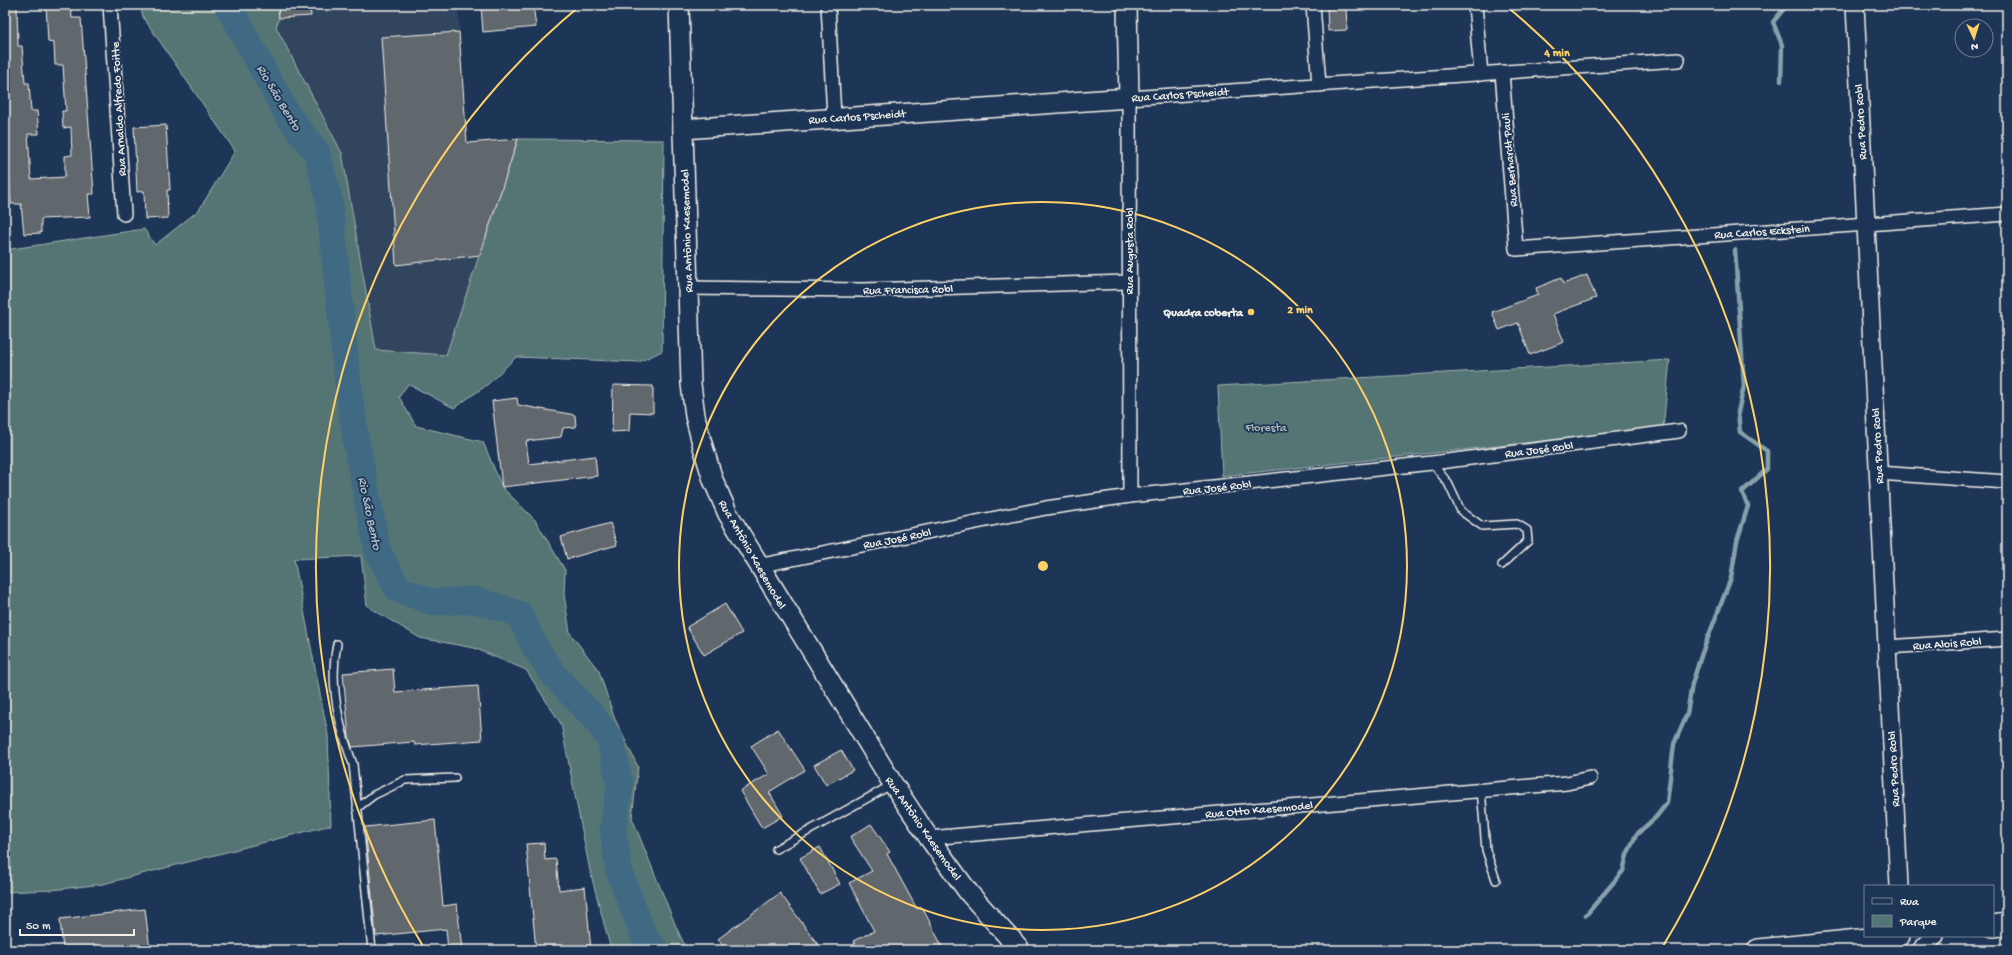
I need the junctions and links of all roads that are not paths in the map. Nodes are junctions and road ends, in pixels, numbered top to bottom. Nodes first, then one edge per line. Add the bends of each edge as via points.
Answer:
1 (110, 5) edge
2 (679, 5) edge
3 (828, 5) edge
4 (1127, 5) edge
5 (1313, 5) edge
6 (1475, 5) edge
7 (1854, 5) edge
8 (1678, 60) dead end
9 (1502, 72) junction
10 (1481, 74) junction
11 (1319, 85) junction
12 (1129, 98) junction
13 (834, 117) junction
14 (682, 129) junction
15 (124, 214) dead end
16 (2007, 214) edge
17 (1866, 223) junction
18 (1516, 249) joint
19 (1128, 282) junction
20 (687, 288) junction
21 (1679, 431) dead end
22 (1432, 463) junction
23 (1878, 473) junction
24 (2007, 482) edge
25 (1130, 496) junction
26 (1502, 565) dead end
27 (758, 566) junction
28 (2007, 639) edge
29 (337, 644) dead end
30 (1887, 647) junction
31 (455, 778) dead end
32 (1590, 778) dead end
33 (893, 784) junction
34 (1481, 790) junction
35 (357, 808) junction
36 (929, 838) junction
37 (776, 849) dead end
38 (1496, 880) dead end
39 (1899, 885) edge
40 (2007, 924) edge
41 (1994, 926) edge
42 (1860, 937) edge
43 (1934, 937) edge
44 (1018, 948) edge
45 (372, 950) edge
46 (1758, 950) edge
47 (1873, 950) edge
48 (1921, 950) edge

1 - 15 street, Rua Arnaldo Alfredo Foitte
2 - 14 main road, Rua Antônio Kaesemodel
3 - 13 street
4 - 12 main road, Rua Augusta Robl
5 - 11 street
6 - 10 street
7 - 17 street, Rua Pedro Robl
8 - 9 street, Rua Carlos Pscheidt
9 - 10 street, Rua Carlos Pscheidt
9 - 18 street, Rua Berhardt Pauli
10 - 11 street, Rua Carlos Pscheidt
11 - 12 street, Rua Carlos Pscheidt
12 - 13 main road, Rua Carlos Pscheidt
12 - 19 street, Rua Augusta Robl
13 - 14 main road, Rua Carlos Pscheidt
14 - 20 main road, Rua Antônio Kaesemodel
16 - 17 street, Rua Carlos Eckstein
17 - 18 street, Rua Carlos Eckstein
17 - 23 street, Rua Pedro Robl
19 - 20 street, Rua Francisca Robl via 878,290
19 - 25 street, Rua Augusta Robl
20 - 27 main road, Rua Antônio Kaesemodel via 695,416 713,480 728,514
21 - 22 street, Rua José Robl
22 - 25 street, Rua José Robl
22 - 26 lane via 1448,483 1461,511 1482,526 1517,524 1527,530 1528,541
23 - 24 street
23 - 30 street, Rua Pedro Robl
25 - 27 street, Rua José Robl via 1046,508
27 - 33 main road, Rua Antônio Kaesemodel
28 - 30 street, Rua Alois Robl
29 - 35 lane via 333,663 336,699 346,747 353,764
30 - 39 street, Rua Pedro Robl
31 - 35 lane via 405,780 374,795
32 - 34 street, Rua Otto Kaesemodel via 1567,783
33 - 36 main road, Rua Antônio Kaesemodel
33 - 37 lane
34 - 36 street, Rua Otto Kaesemodel
34 - 38 lane via 1486,850
35 - 45 lane
36 - 44 main road, Rua Antônio Kaesemodel via 969,893
40 - 41 main road
42 - 46 main road
42 - 47 street
43 - 48 street

